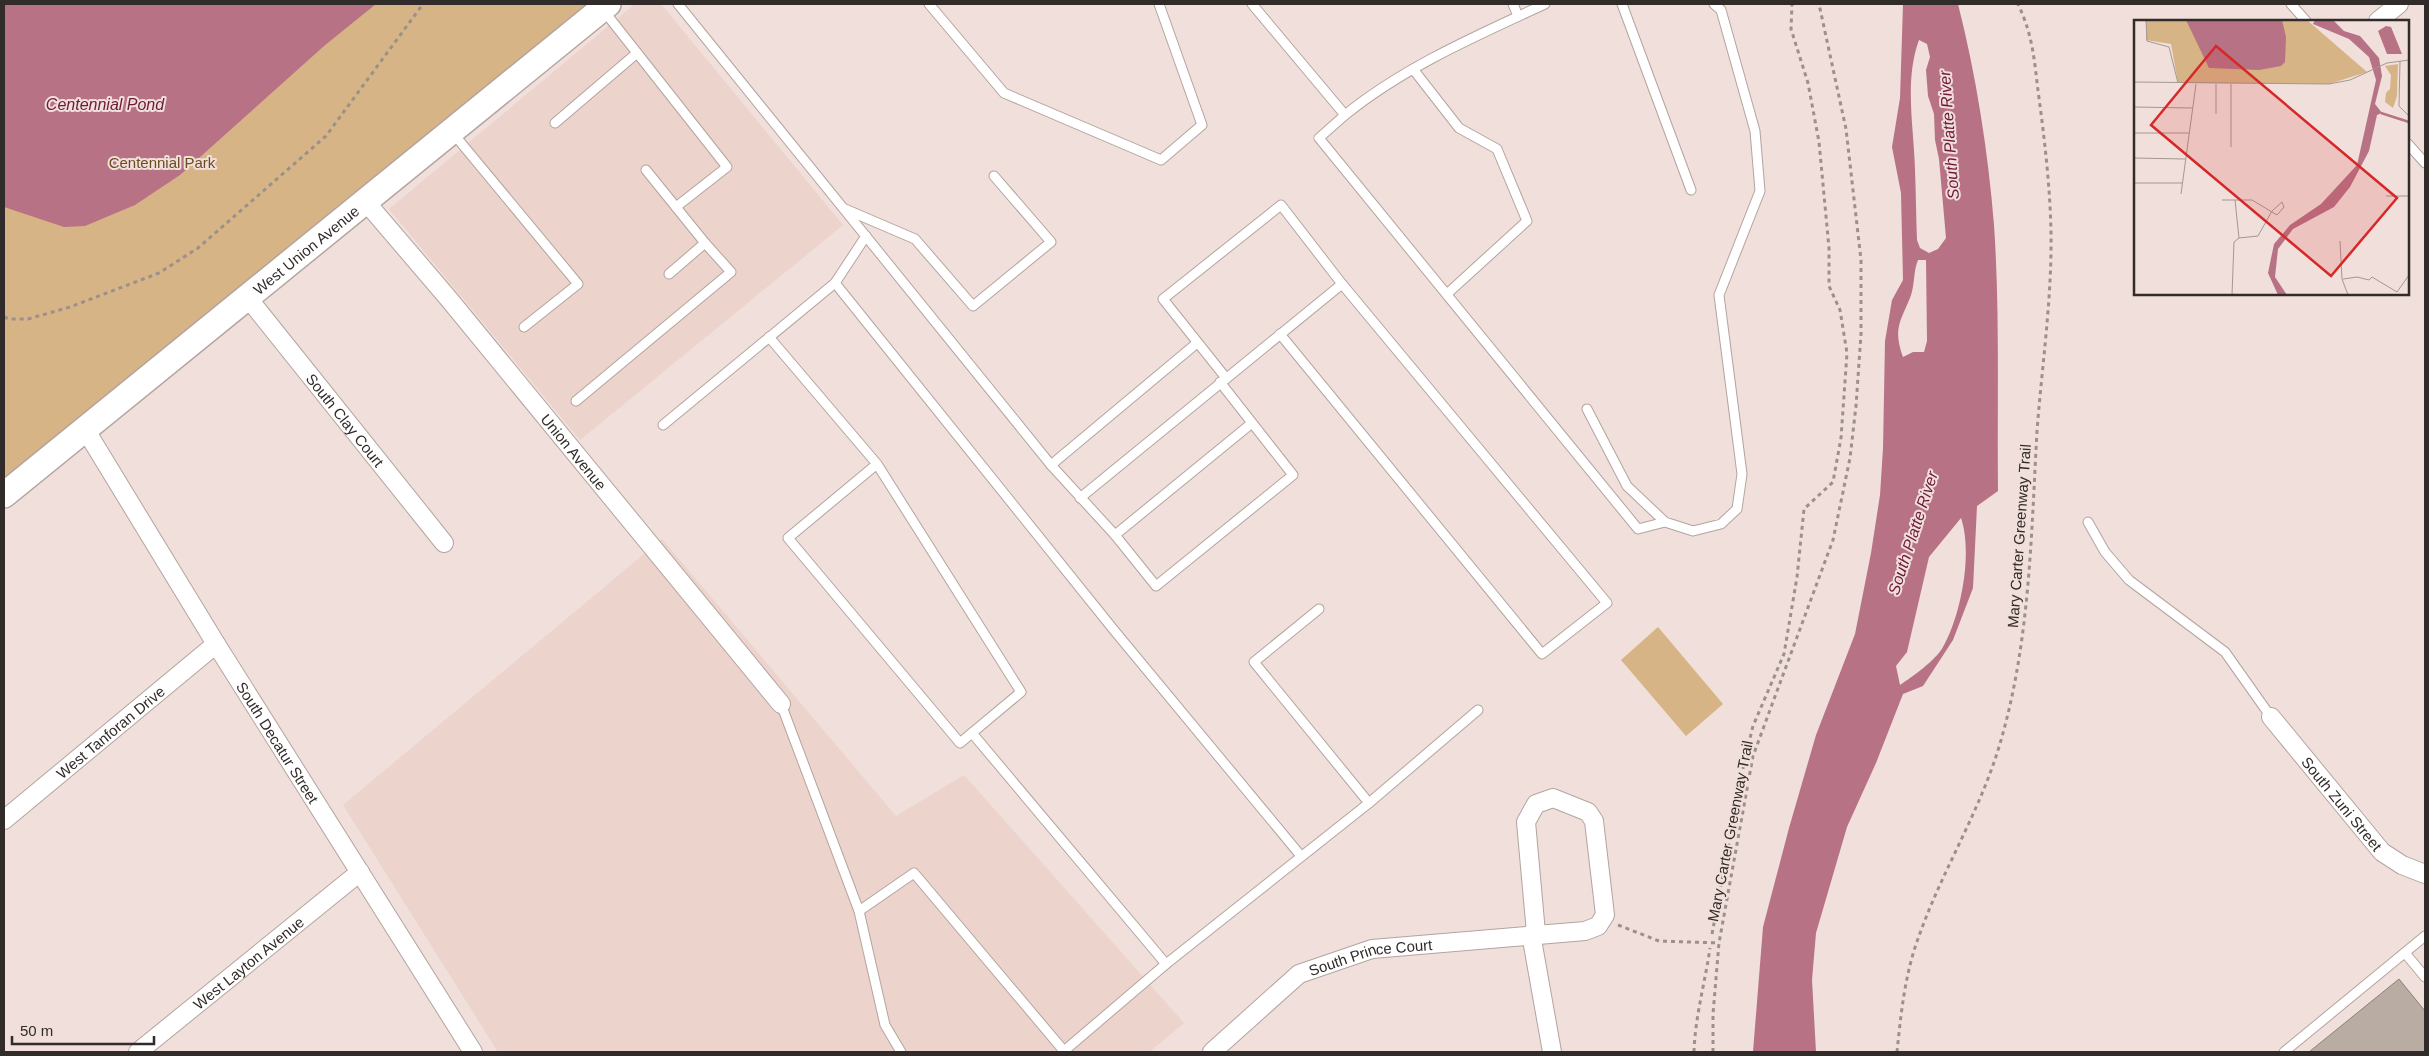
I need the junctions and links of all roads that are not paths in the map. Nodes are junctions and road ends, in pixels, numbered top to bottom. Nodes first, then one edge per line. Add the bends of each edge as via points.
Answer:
1 (678, 4) edge
2 (929, 4) edge
3 (1159, 4) edge
4 (1252, 4) edge
5 (1513, 4) edge
6 (1545, 4) edge
7 (1622, 4) edge
8 (1714, 4) edge
9 (2291, 4) edge
10 (2398, 4) edge
11 (605, 6) edge
12 (1518, 16) junction
13 (2305, 20) edge
14 (2379, 20) edge
15 (637, 52) junction
16 (1413, 69) junction
17 (1345, 115) junction
18 (555, 123) dead end
19 (452, 131) junction
20 (2409, 145) edge
21 (2425, 163) edge
22 (646, 170) dead end
23 (994, 176) dead end
24 (1690, 190) dead end
25 (366, 202) junction
26 (676, 208) junction
27 (843, 208) junction
28 (866, 236) junction
29 (705, 243) junction
30 (669, 274) dead end
31 (835, 283) junction
32 (1342, 284) junction
33 (1448, 293) junction
34 (248, 298) junction
35 (524, 327) dead end
36 (1280, 334) junction
37 (769, 337) junction
38 (1197, 343) junction
39 (1223, 380) junction
40 (576, 402) dead end
41 (1586, 409) dead end
42 (1252, 423) junction
43 (663, 426) dead end
44 (85, 430) junction
45 (877, 464) junction
46 (1051, 465) junction
47 (4, 495) edge
48 (1080, 498) junction
49 (1665, 522) junction
50 (2088, 522) dead end
51 (1115, 535) junction
52 (444, 542) dead end
53 (1319, 609) dead end
54 (216, 644) junction
55 (781, 704) joint
56 (1478, 710) dead end
57 (2271, 717) joint
58 (972, 733) junction
59 (1369, 803) junction
60 (4, 820) edge
61 (1301, 856) junction
62 (360, 872) junction
63 (2425, 874) edge
64 (859, 911) junction
65 (1533, 934) junction
66 (2425, 936) edge
67 (2405, 953) junction
68 (1166, 964) junction
69 (2425, 977) edge
70 (138, 1052) edge
71 (474, 1052) edge
72 (900, 1052) edge
73 (1063, 1052) edge
74 (1212, 1052) edge
75 (1552, 1052) edge
76 (2284, 1052) edge

1 - 27 lane
2 - 3 lane via 1004,93 1161,160 1202,125
4 - 17 lane
5 - 12 lane
6 - 12 lane
7 - 24 lane
8 - 49 lane via 1721,10 1755,130 1760,191 1719,295 1742,474 1737,509 1721,524 1693,532
9 - 13 lane
10 - 14 street
11 - 15 lane
11 - 19 street, West Union Avenue
12 - 16 lane
15 - 18 lane
15 - 26 lane via 728,167
16 - 17 lane via 1374,91
16 - 33 lane via 1459,128 1497,149 1527,221
17 - 33 lane via 1319,138
19 - 25 street, West Union Avenue
19 - 35 lane via 578,284
20 - 21 lane
22 - 26 lane
23 - 27 lane via 1051,242 973,306 915,239
25 - 34 street, West Union Avenue
25 - 55 street, Union Avenue
26 - 29 lane
27 - 28 lane
28 - 31 lane
28 - 46 lane
29 - 30 lane
29 - 40 lane via 732,272
31 - 37 lane
31 - 61 lane
32 - 36 lane
32 - 36 lane via 1607,603 1542,654
32 - 38 lane via 1281,205 1163,299
33 - 49 lane via 1638,529
34 - 44 street, West Union Avenue
34 - 52 street, South Clay Court
36 - 39 lane
37 - 43 lane
37 - 45 lane
38 - 39 lane
38 - 46 lane
39 - 42 lane
39 - 48 lane
41 - 49 lane via 1627,486
42 - 51 lane
42 - 51 lane via 1293,475 1156,586
44 - 47 street, West Union Avenue
44 - 54 street, South Decatur Street
45 - 58 lane via 1021,692
45 - 58 lane via 788,538 960,743
46 - 48 lane
48 - 51 lane
50 - 57 lane via 2106,552 2129,580 2225,652
53 - 59 lane via 1254,662
54 - 60 street, West Tanforan Drive
54 - 62 street, South Decatur Street
55 - 64 lane
56 - 59 lane
57 - 63 street, South Zuni Street via 2382,852
58 - 68 lane
59 - 61 lane
61 - 68 lane
62 - 70 street, West Layton Avenue
62 - 71 street, South Decatur Street
64 - 72 lane via 886,1026
64 - 73 lane via 914,873
65 - 65 street, South Prince Court via 1585,931 1598,926 1605,915 1594,821 1588,812 1553,798 1536,804 1526,822
65 - 74 street, South Prince Court via 1372,949 1299,974
65 - 75 street
66 - 67 lane
67 - 69 lane
67 - 76 lane
68 - 73 lane

